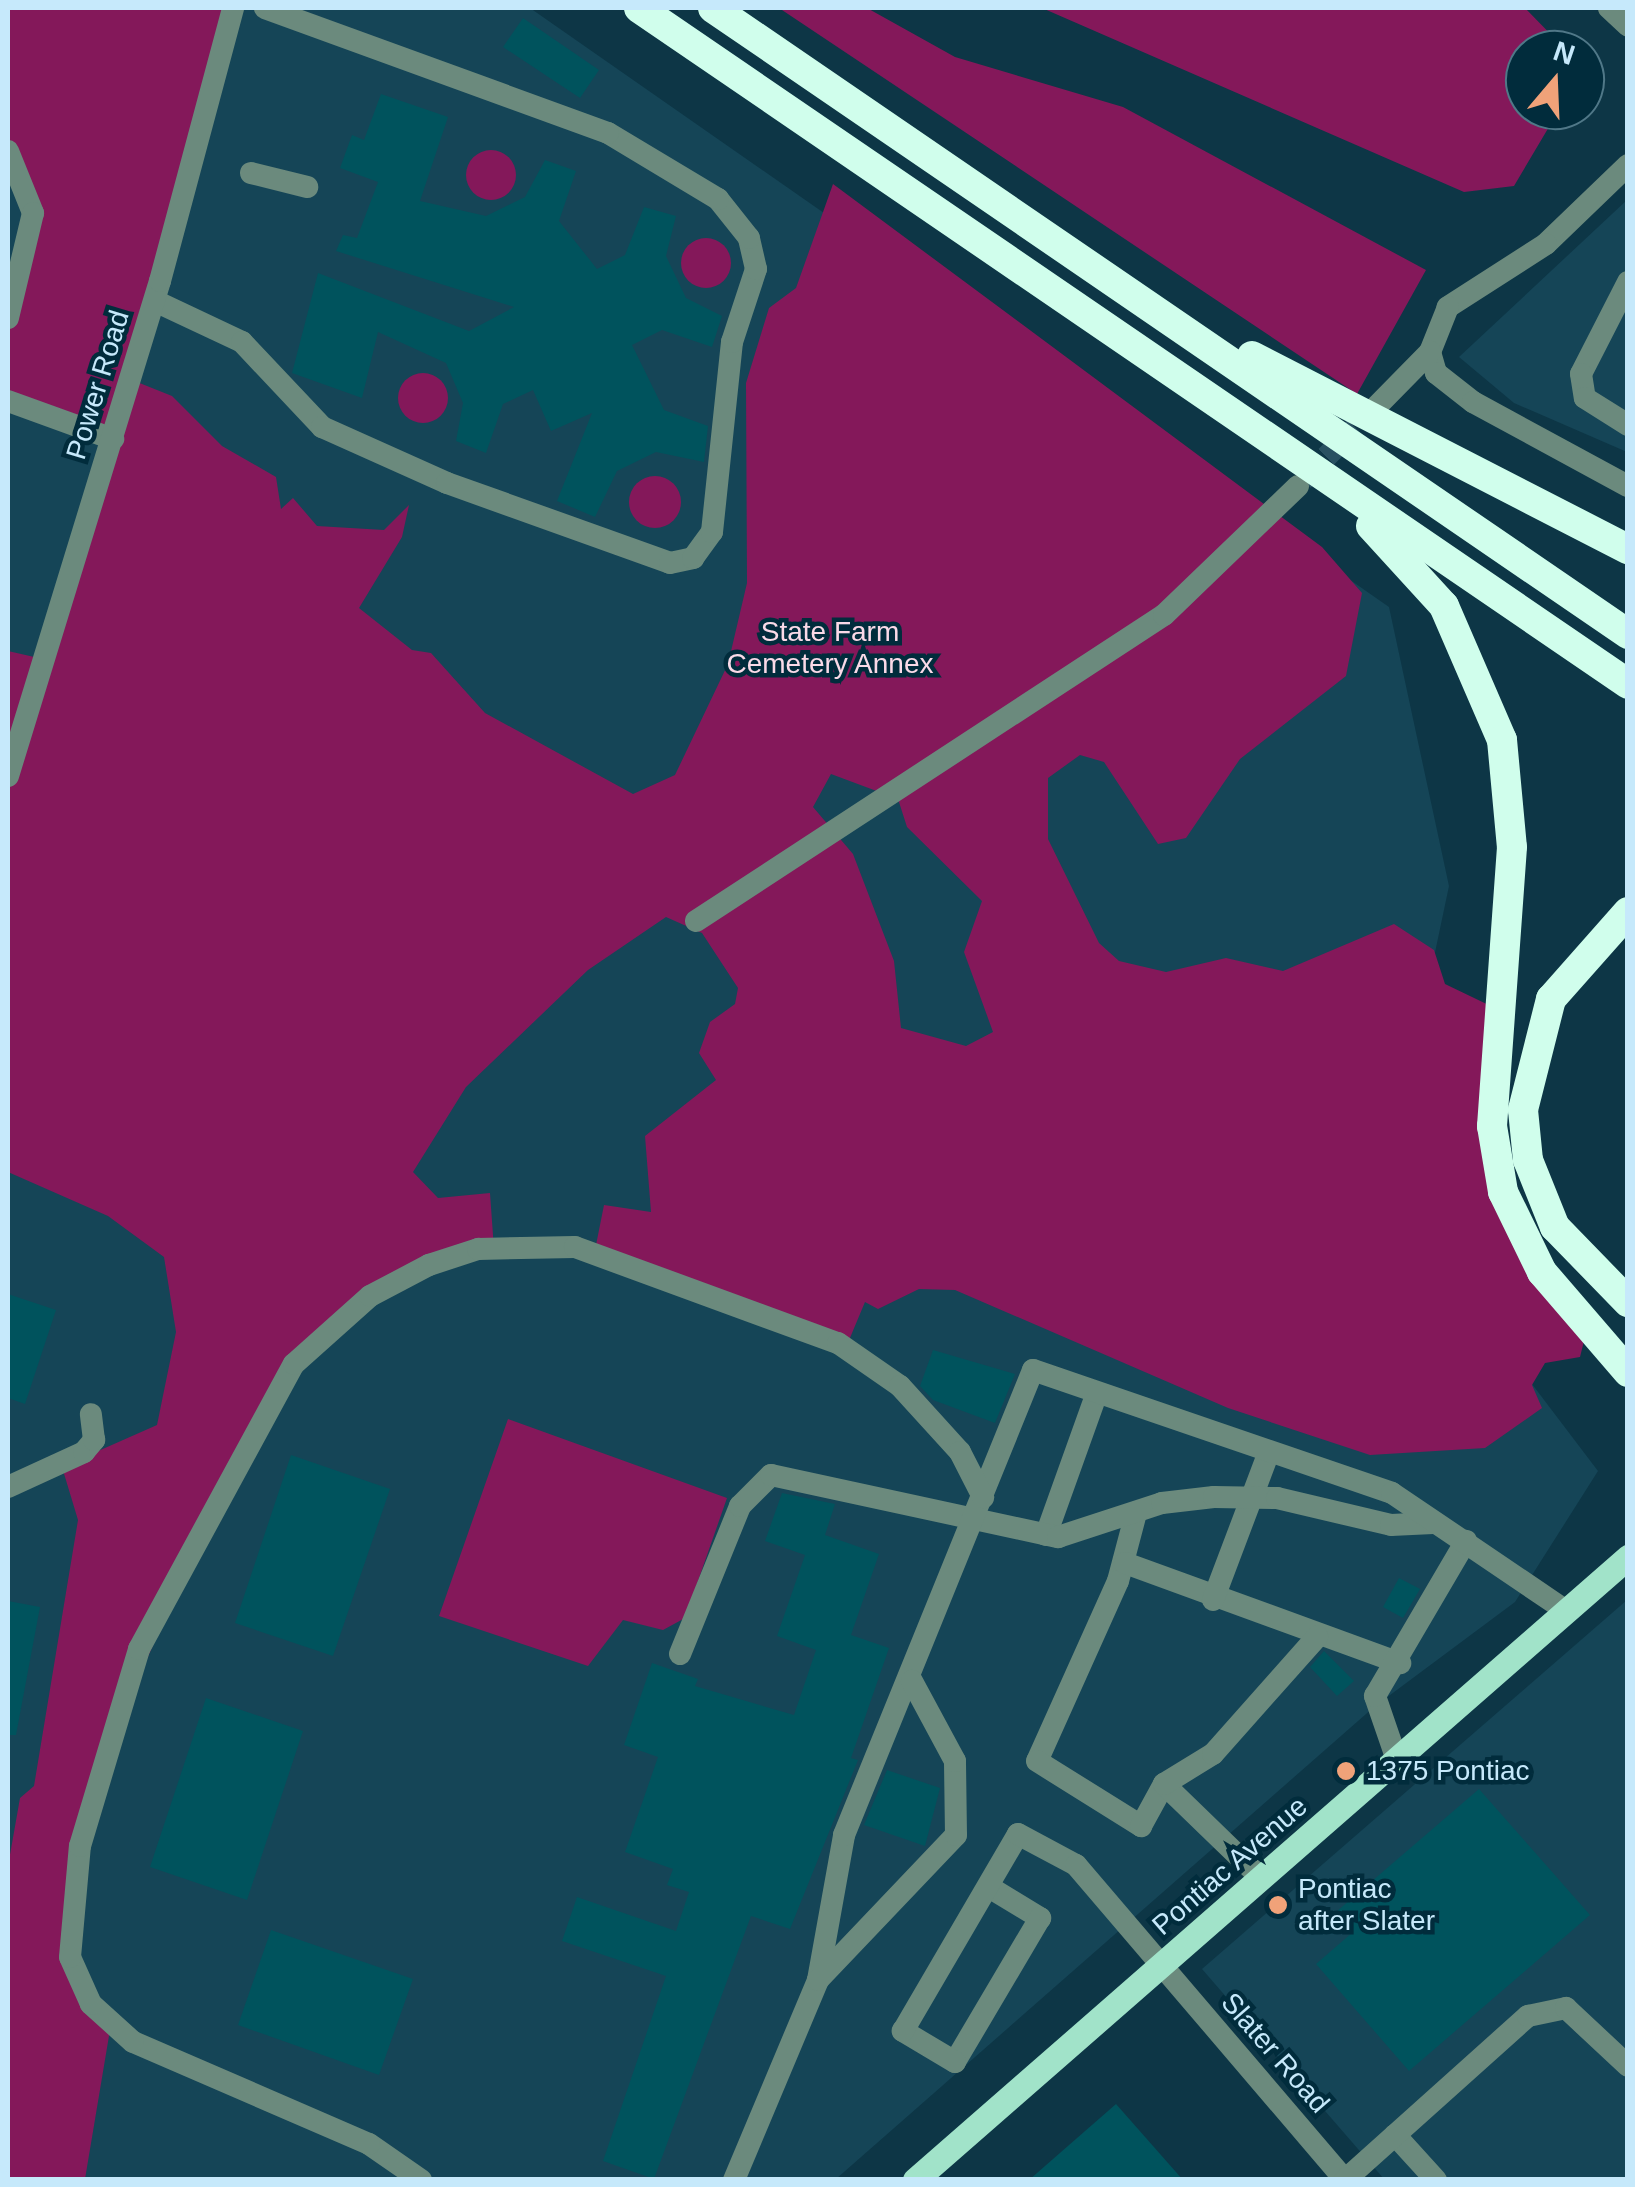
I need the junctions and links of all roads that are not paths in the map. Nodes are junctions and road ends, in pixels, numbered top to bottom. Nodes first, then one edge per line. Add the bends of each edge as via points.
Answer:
1 (233, 8) edge
2 (264, 8) edge
3 (639, 8) edge
4 (713, 8) edge
5 (1609, 8) edge
6 (1628, 26) edge
7 (8, 151) edge
8 (1628, 164) edge
9 (252, 172) dead end
10 (308, 187) dead end
11 (1062, 247) junction
12 (1628, 282) edge
13 (154, 300) junction
14 (8, 318) edge
15 (1430, 352) junction
16 (8, 401) edge
17 (1377, 406) dead end
18 (1628, 425) edge
19 (113, 438) junction
20 (1299, 472) junction
21 (1628, 486) edge
22 (1628, 548) edge
23 (1628, 634) edge
24 (1628, 684) edge
25 (8, 776) edge
26 (1628, 912) edge
27 (696, 921) dead end
28 (1628, 1302) edge
29 (1628, 1372) edge
30 (1096, 1395) junction
31 (91, 1414) dead end
32 (1270, 1452) junction
33 (8, 1487) edge
34 (1250, 1496) junction
35 (984, 1497) junction
36 (1136, 1513) junction
37 (974, 1521) junction
38 (1433, 1522) junction
39 (1046, 1535) junction
40 (1466, 1541) junction
41 (1628, 1557) edge
42 (1125, 1563) junction
43 (1213, 1600) junction
44 (1566, 1611) junction
45 (1316, 1637) junction
46 (680, 1654) dead end
47 (1400, 1663) junction
48 (912, 1681) junction
49 (1397, 1760) junction
50 (1164, 1784) junction
51 (1262, 1879) junction
52 (988, 1886) junction
53 (1159, 1967) junction
54 (818, 1980) junction
55 (1628, 2066) edge
56 (1395, 2135) junction
57 (422, 2180) edge
58 (734, 2180) edge
59 (915, 2180) edge
60 (1345, 2180) edge
61 (1436, 2180) edge

1 - 13 street, Power Road
2 - 13 street via 608,133 718,199 748,238 756,268 732,342 712,532 694,558 670,563 447,483 322,426 242,342
3 - 20 highway
4 - 11 highway
5 - 6 street
7 - 14 street via 32,214
8 - 15 street via 1546,244 1448,307
9 - 10 street
11 - 22 highway via 1310,388
11 - 23 highway
12 - 18 street via 1581,374 1586,398
13 - 19 street, Power Road
15 - 17 street
15 - 21 street via 1436,374 1473,402
16 - 19 street
19 - 25 street, Power Road
20 - 24 highway
20 - 27 street via 1164,615
20 - 29 highway via 1417,570 1486,685 1512,818 1493,1087 1497,1169 1529,1252
26 - 28 highway via 1551,998 1523,1110 1534,1182 1555,1227
30 - 32 street
30 - 35 street via 1033,1370
30 - 39 street
31 - 33 street via 94,1440 84,1452
32 - 34 street
32 - 38 street via 1392,1494
34 - 36 street
34 - 38 street via 1391,1525
34 - 43 street
35 - 37 street
35 - 57 street via 960,1452 900,1386 838,1342 575,1247 478,1250 429,1264 370,1296 294,1364 139,1649 80,1846 70,1957 91,2004 133,2042 369,2144
36 - 39 street via 1086,1533
36 - 42 street
37 - 39 street
37 - 46 street via 770,1476 740,1506
37 - 48 street
38 - 40 street
40 - 44 street
40 - 47 street
41 - 44 main road, Pontiac Avenue
42 - 43 street
42 - 50 street via 1037,1761 1141,1826
43 - 45 street
44 - 49 main road, Pontiac Avenue
45 - 47 street
45 - 50 street via 1213,1754
47 - 49 street via 1374,1711
48 - 54 street via 844,1834
48 - 54 street via 955,1761 956,1835
49 - 51 main road, Pontiac Avenue
50 - 51 street
51 - 53 main road, Pontiac Avenue
52 - 52 street via 904,2031 955,2062 1040,1918
52 - 53 street, Slater Road via 1018,1834 1076,1865
53 - 59 main road, Pontiac Avenue
53 - 60 street, Slater Road
54 - 58 street
55 - 56 street via 1566,2008 1528,2016
56 - 60 street
56 - 61 street

